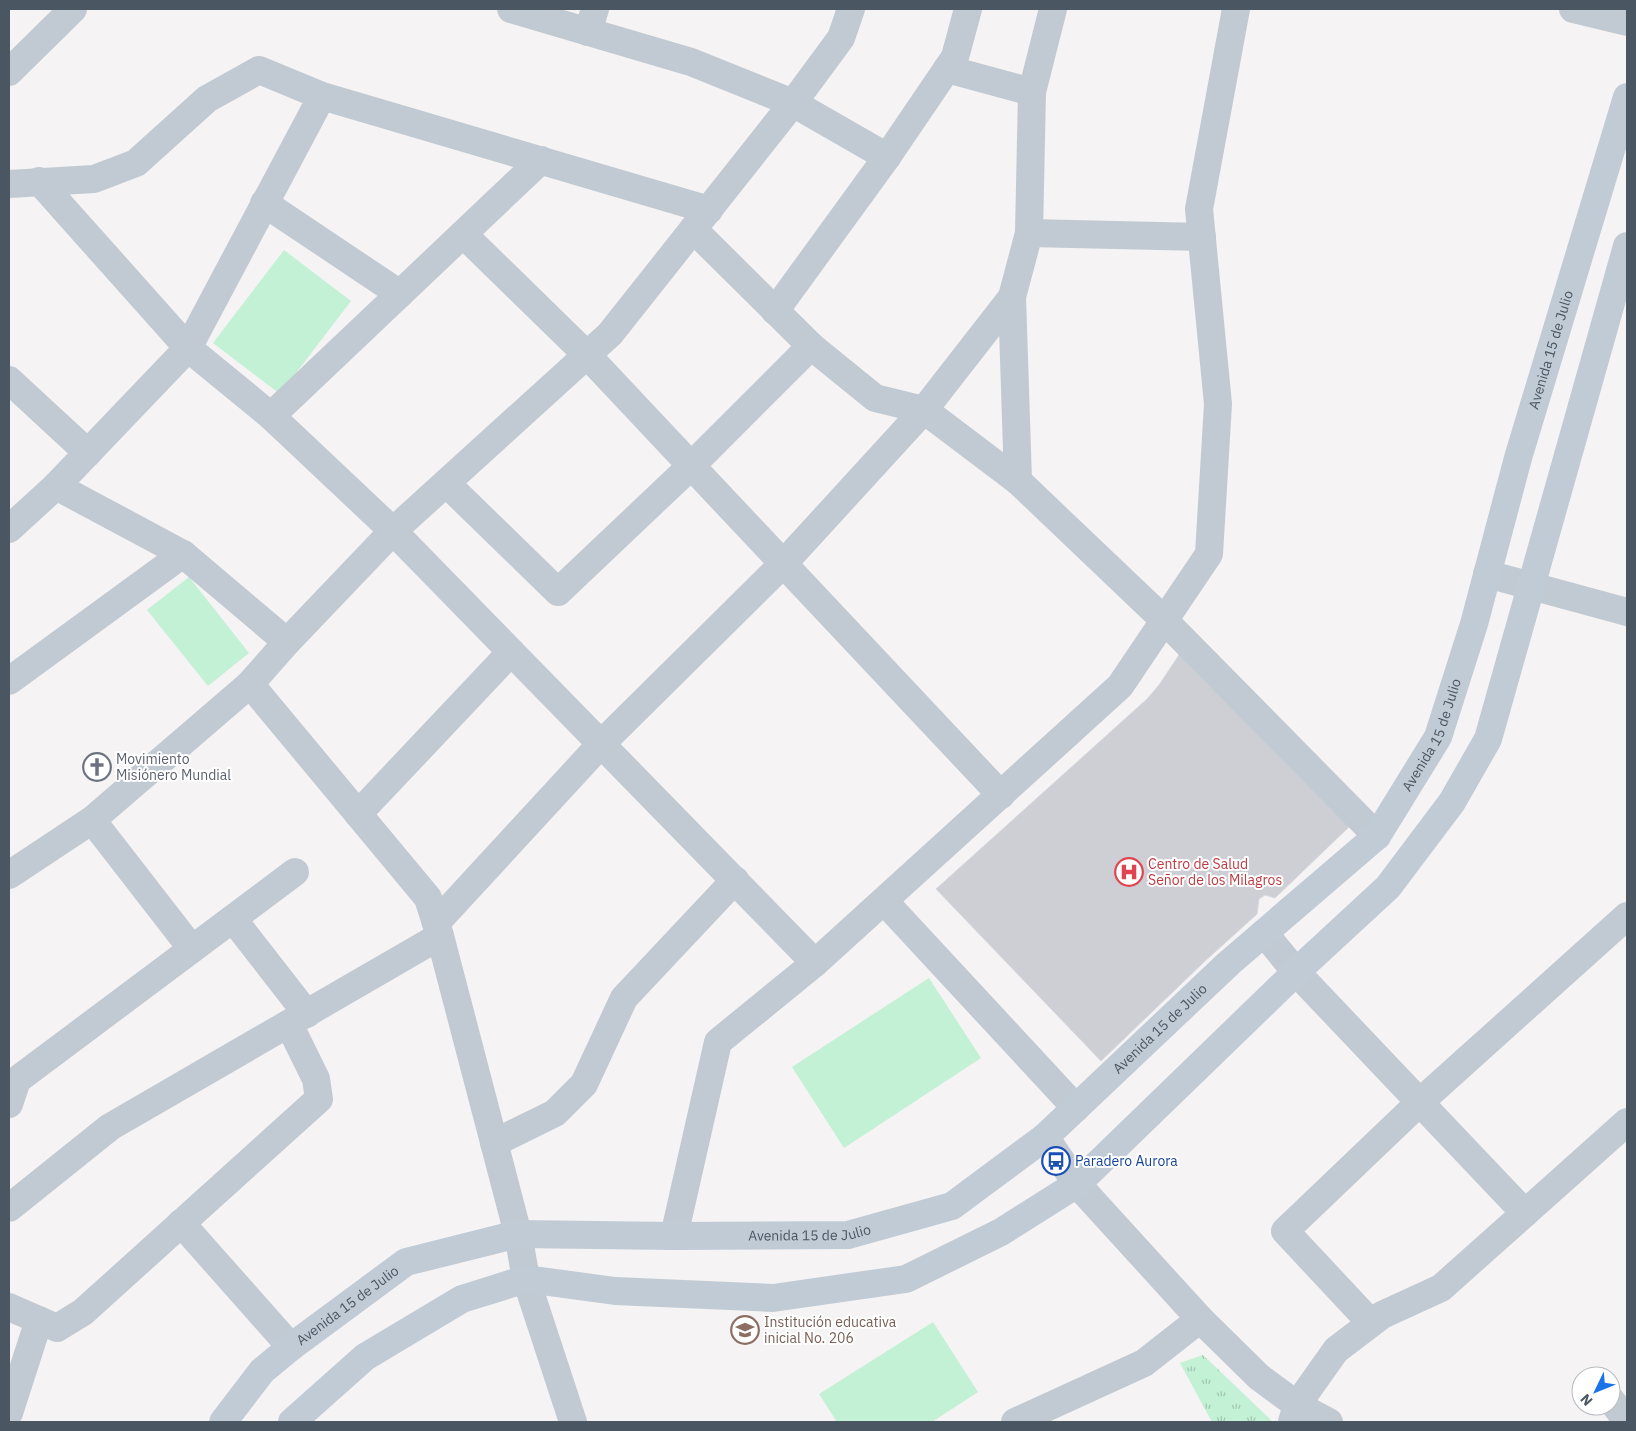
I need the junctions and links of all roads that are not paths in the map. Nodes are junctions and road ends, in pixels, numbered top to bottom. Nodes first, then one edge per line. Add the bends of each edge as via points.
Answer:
1 (73, 9) edge
2 (511, 9) edge
3 (850, 9) edge
4 (968, 9) edge
5 (1053, 9) edge
6 (1236, 9) edge
7 (1573, 9) edge
8 (592, 20) edge
9 (1627, 22) edge
10 (947, 69) junction
11 (9, 72) edge
12 (1032, 92) junction
13 (322, 96) junction
14 (1627, 101) edge
15 (793, 103) junction
16 (886, 157) junction
17 (541, 160) junction
18 (39, 181) junction
19 (9, 184) edge
20 (264, 203) junction
21 (701, 220) junction
22 (1029, 233) junction
23 (463, 234) junction
24 (1202, 237) junction
25 (1627, 246) edge
26 (400, 294) junction
27 (1012, 297) junction
28 (776, 311) junction
29 (811, 346) junction
30 (188, 348) junction
31 (587, 355) junction
32 (9, 380) edge
33 (924, 410) junction
34 (271, 416) junction
35 (88, 453) junction
36 (691, 466) junction
37 (1018, 481) junction
38 (446, 483) junction
39 (56, 486) junction
40 (9, 529) edge
41 (393, 532) junction
42 (183, 554) junction
43 (783, 564) junction
44 (1487, 574) junction
45 (1531, 586) junction
46 (1627, 612) edge
47 (1164, 620) junction
48 (287, 642) junction
49 (512, 652) junction
50 (9, 681) edge
51 (250, 684) junction
52 (601, 744) junction
53 (1001, 795) junction
54 (358, 814) junction
55 (92, 820) junction
56 (1377, 836) junction
57 (295, 872) dead end
58 (9, 875) edge
59 (735, 880) junction
60 (884, 901) junction
61 (1627, 916) edge
62 (233, 919) junction
63 (438, 930) junction
64 (1264, 933) junction
65 (192, 949) junction
66 (815, 963) junction
67 (1296, 972) junction
68 (298, 1019) junction
69 (1420, 1102) junction
70 (9, 1104) edge
71 (1076, 1108) junction
72 (1627, 1122) edge
73 (1044, 1137) junction
74 (494, 1143) junction
75 (1078, 1184) junction
76 (9, 1208) edge
77 (1525, 1213) junction
78 (181, 1224) junction
79 (518, 1234) junction
80 (674, 1236) junction
81 (526, 1279) junction
82 (9, 1307) edge
83 (1200, 1319) junction
84 (39, 1320) junction
85 (1371, 1323) junction
86 (291, 1347) junction
87 (9, 1413) edge
88 (1295, 1413) edge
89 (1048, 1415) edge
90 (222, 1422) edge
91 (292, 1422) edge
92 (573, 1422) edge
93 (1015, 1422) edge
94 (1329, 1422) edge

1 - 11 street
2 - 8 street
3 - 15 street via 841,38
4 - 10 street via 955,56
5 - 12 street
6 - 24 street via 1199,209
7 - 9 street
8 - 15 street
10 - 12 street
10 - 16 street
12 - 22 street
13 - 17 street
13 - 18 street via 259,70 207,99 136,163 94,179
13 - 20 street
14 - 44 street, Avenida 15 de Julio via 1518,458
15 - 16 street
15 - 21 street
16 - 28 street
17 - 21 street
17 - 23 street
18 - 19 street
18 - 30 street
20 - 26 street
20 - 30 street
21 - 28 street
21 - 31 street via 610,334
22 - 24 street
22 - 27 street
23 - 26 street
23 - 31 street
24 - 47 street via 1218,404 1208,554
25 - 45 street
26 - 34 street
27 - 33 street
27 - 37 street
28 - 29 street
29 - 33 street via 876,398
29 - 36 street
30 - 34 street
30 - 35 street
31 - 36 street
31 - 38 street
32 - 35 street
33 - 37 street
33 - 43 street
34 - 41 street
35 - 39 street
36 - 38 street via 558,592
36 - 43 street
37 - 47 street
38 - 41 street
39 - 40 street
39 - 42 street
41 - 48 street
41 - 49 street
42 - 48 street
42 - 50 street
43 - 52 street
43 - 53 street
44 - 45 street
44 - 56 street, Avenida 15 de Julio via 1438,737
45 - 46 street
45 - 67 street via 1488,739 1452,802 1388,887
47 - 53 street via 1120,686
47 - 56 street
48 - 51 street
49 - 52 street
49 - 54 street
51 - 54 street
51 - 55 street
52 - 59 street
52 - 63 street
53 - 60 street
54 - 63 street via 428,898
55 - 58 street
55 - 65 street
56 - 64 street, Avenida 15 de Julio
57 - 62 street
59 - 66 street
59 - 74 street via 624,998 584,1084 555,1113
60 - 66 street
60 - 71 street
61 - 69 street
62 - 65 street
62 - 68 street
63 - 68 street
63 - 74 street
64 - 67 street
64 - 71 street, Avenida 15 de Julio
65 - 70 street via 16,1080
66 - 80 street via 718,1042
67 - 69 street
67 - 75 street
68 - 76 street via 110,1127
68 - 78 street via 319,1099
69 - 77 street
69 - 85 street via 1285,1231
71 - 73 street, Avenida 15 de Julio
72 - 77 street
73 - 75 street
73 - 80 street, Avenida 15 de Julio via 952,1206 848,1235
74 - 79 street
75 - 81 street via 1001,1232 906,1279 773,1298 615,1291
75 - 83 street
77 - 85 street via 1441,1288
78 - 84 street via 83,1312 57,1328
78 - 86 street
79 - 80 street, Avenida 15 de Julio
79 - 81 street
79 - 86 street, Avenida 15 de Julio via 406,1262
81 - 91 street via 462,1299 365,1357
81 - 92 street
82 - 84 street
83 - 88 street
83 - 89 street via 1144,1363
84 - 87 street
85 - 88 street via 1336,1350
86 - 90 street, Avenida 15 de Julio via 262,1371
88 - 94 street
89 - 93 street

